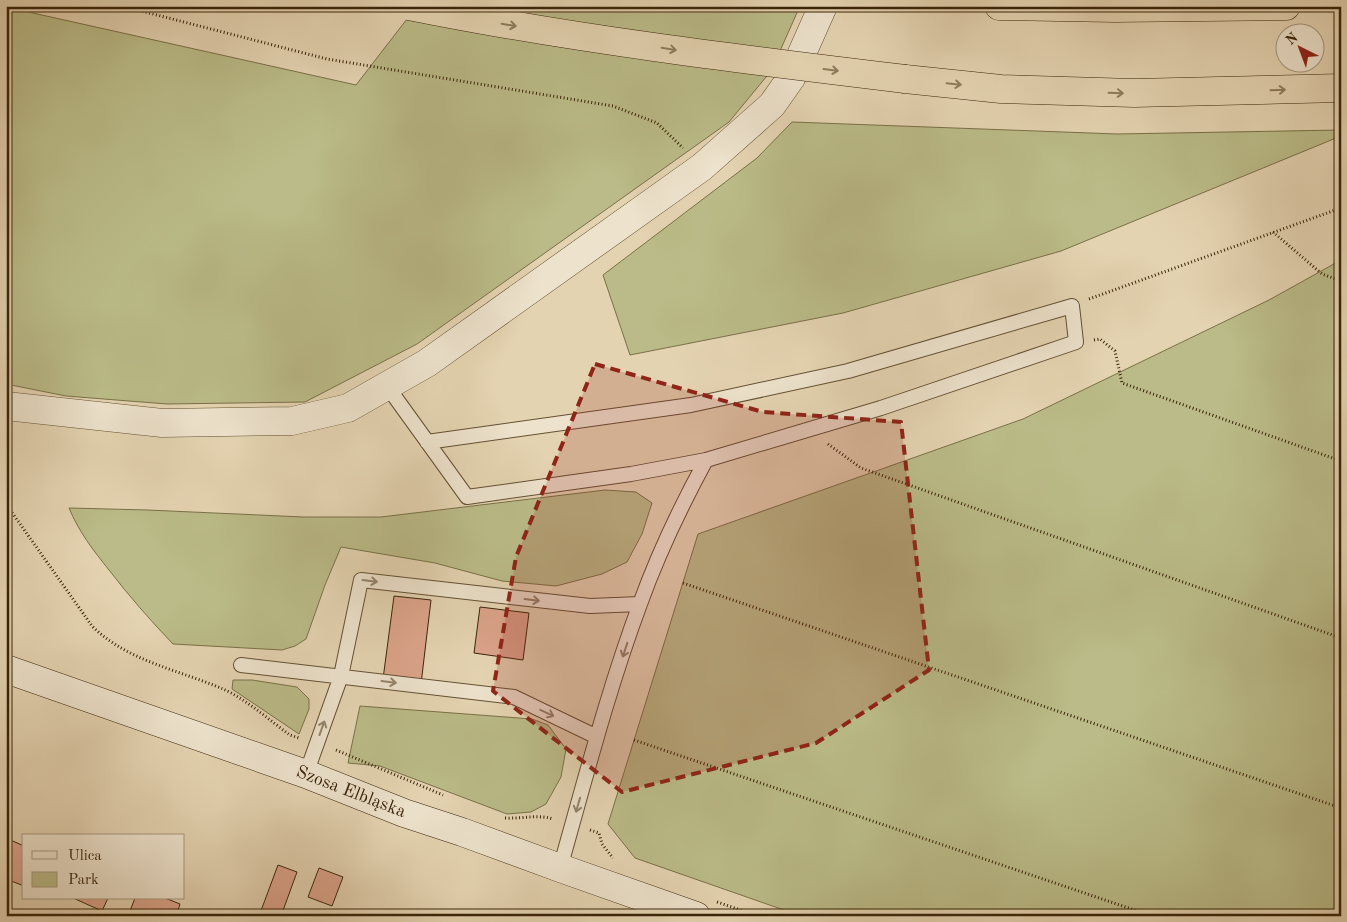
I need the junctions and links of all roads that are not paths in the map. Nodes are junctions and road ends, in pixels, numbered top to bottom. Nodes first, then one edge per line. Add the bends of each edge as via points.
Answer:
1 (409, 6) edge
2 (823, 6) edge
3 (999, 6) edge
4 (1286, 6) edge
5 (1341, 88) edge
6 (387, 386) junction
7 (6, 406) edge
8 (427, 442) junction
9 (706, 460) junction
10 (640, 604) junction
11 (241, 665) dead end
12 (6, 669) edge
13 (341, 676) junction
14 (597, 737) junction
15 (306, 774) junction
16 (560, 868) junction
17 (696, 916) edge

1 -> 5 highway, bridge via 691,53 1000,89 1134,93
2 - 6 street via 790,78 772,105 702,167 427,363
3 - 4 highway
6 - 7 street via 348,408 292,421 162,423
6 - 8 lane
8 - 9 lane via 467,497
8 - 9 lane via 691,405 848,371 1072,306 1076,342 881,408
9 - 10 lane via 681,508
13 -> 10 lane via 361,580 590,606
10 -> 14 lane
11 - 13 lane
12 - 15 street, Szosa Elbląska
13 -> 14 lane via 514,698
15 -> 13 lane
14 -> 16 lane
15 - 16 street, Szosa Elbląska via 404,813
16 - 17 street, Szosa Elbląska

